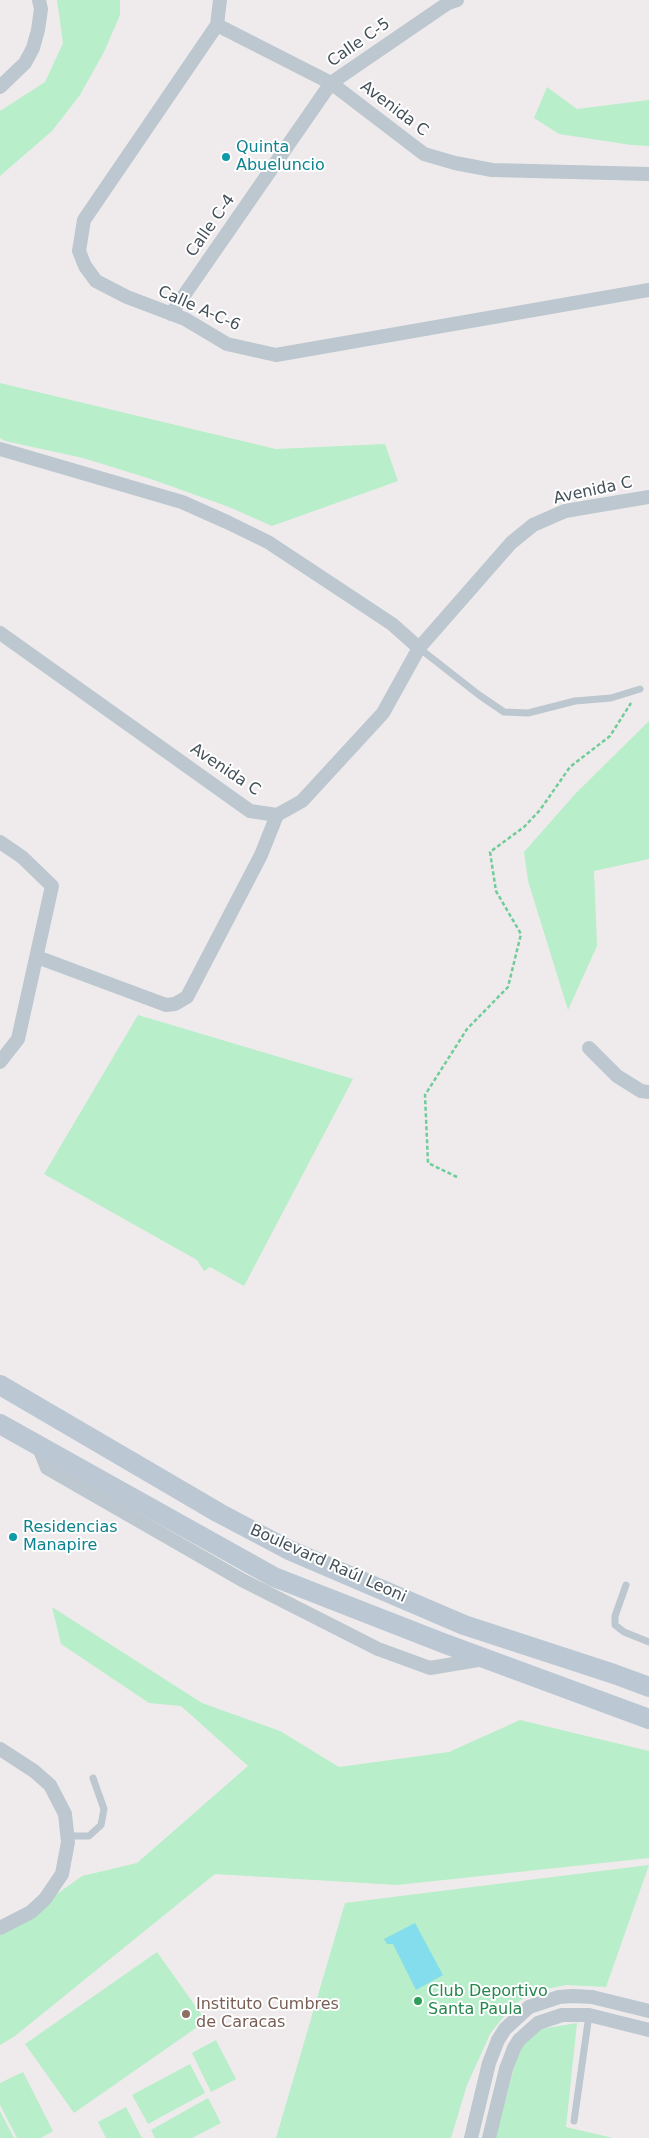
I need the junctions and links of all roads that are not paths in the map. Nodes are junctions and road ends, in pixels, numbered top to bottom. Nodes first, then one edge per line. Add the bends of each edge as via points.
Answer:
1 (39, 0) edge
2 (220, 0) edge
3 (457, 0) edge
4 (217, 25) junction
5 (331, 83) junction
6 (0, 87) edge
7 (649, 174) edge
8 (649, 290) edge
9 (171, 314) junction
10 (0, 449) edge
11 (649, 497) edge
12 (0, 633) edge
13 (419, 648) junction
14 (640, 689) road end
15 (277, 816) junction
16 (0, 842) edge
17 (37, 956) junction
18 (589, 1048) dead end
19 (0, 1062) edge
20 (649, 1092) edge
21 (0, 1384) edge
22 (0, 1424) edge
23 (38, 1445) junction
24 (626, 1585) dead end
25 (649, 1642) edge
26 (485, 1658) junction
27 (649, 1687) edge
28 (649, 1719) edge
29 (0, 1749) edge
30 (93, 1778) dead end
31 (68, 1836) junction
32 (0, 1928) edge
33 (649, 2011) edge
34 (589, 2015) junction
35 (649, 2030) edge
36 (574, 2121) dead end
37 (471, 2138) edge
38 (490, 2138) edge

1 - 6 street via 41,9 33,48 25,63
2 - 4 street
3 - 5 street, Calle C-5
4 - 5 street, Avenida C
4 - 9 street, Calle A-C-6 via 84,220 80,236 79,251 84,266 96,281
5 - 7 street, Avenida C via 424,154 447,161 492,170
5 - 9 street, Calle C-4
8 - 9 street, Calle A-C-6 via 276,355 227,344
10 - 13 street via 182,502 227,522 268,542 392,624
11 - 13 street, Avenida C via 565,511 533,525 511,543
12 - 15 street, Avenida C via 250,810
13 - 14 lane via 504,712 528,713 575,701 611,698
13 - 15 street, Avenida C via 383,713 302,801
15 - 17 street via 261,855 187,997 166,1005
16 - 17 street via 22,857 52,886
17 - 19 street via 18,1038
18 - 20 street via 617,1076 641,1091
21 - 27 main road, Boulevard Raúl Leoni via 219,1513 289,1550 464,1624
22 - 23 main road, Boulevard Raúl Leoni
23 - 26 main road, Boulevard Raúl Leoni via 274,1577
23 - 26 street via 47,1468 242,1580 378,1649 430,1668
24 - 25 lane via 615,1625
26 - 28 main road, Boulevard Raúl Leoni
29 - 31 street via 50,1785 65,1814
30 - 31 lane via 104,1809 101,1825 89,1836
31 - 32 street via 62,1874 54,1888 31,1912
33 - 37 street via 582,1996 559,1997 529,2007 498,2040 489,2063
34 - 35 street
34 - 36 lane
34 - 38 street via 550,2018 538,2023 519,2040 506,2069

